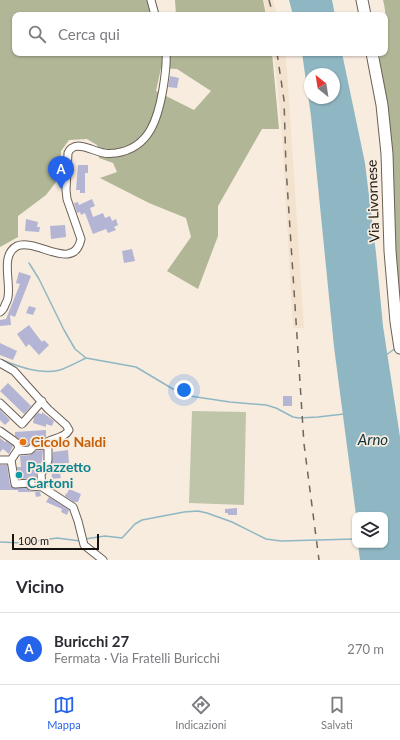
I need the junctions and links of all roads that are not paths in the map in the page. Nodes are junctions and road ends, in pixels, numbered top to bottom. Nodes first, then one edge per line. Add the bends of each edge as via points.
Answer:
1 (151, 0) edge
2 (362, 0) edge
3 (154, 12) edge
4 (364, 12) edge
5 (166, 56) edge
6 (373, 56) edge
7 (0, 312) edge
8 (400, 348) edge
9 (0, 363) edge
10 (42, 401) junction
11 (0, 403) edge
12 (0, 430) edge
13 (44, 445) junction
14 (18, 449) junction
15 (6, 460) edge
16 (42, 488) junction
17 (103, 560) edge

1 - 3 street
2 - 4 main road
5 - 7 street via 159,110 148,134 135,146 116,153 105,154 77,146 68,153 67,199 81,239 80,245 70,254 63,255 31,245 18,246 8,252 5,264 9,296 3,311
6 - 8 main road, Via Livornese via 386,139 390,251
9 - 10 street via 14,371
10 - 11 street via 22,424
10 - 13 street via 69,430 63,436
12 - 14 street via 17,443
13 - 14 street via 34,446 30,450
13 - 16 street via 48,446 48,460 41,474
14 - 15 street
15 - 16 street via 14,484 32,484 31,486
16 - 17 street via 73,506 84,545

